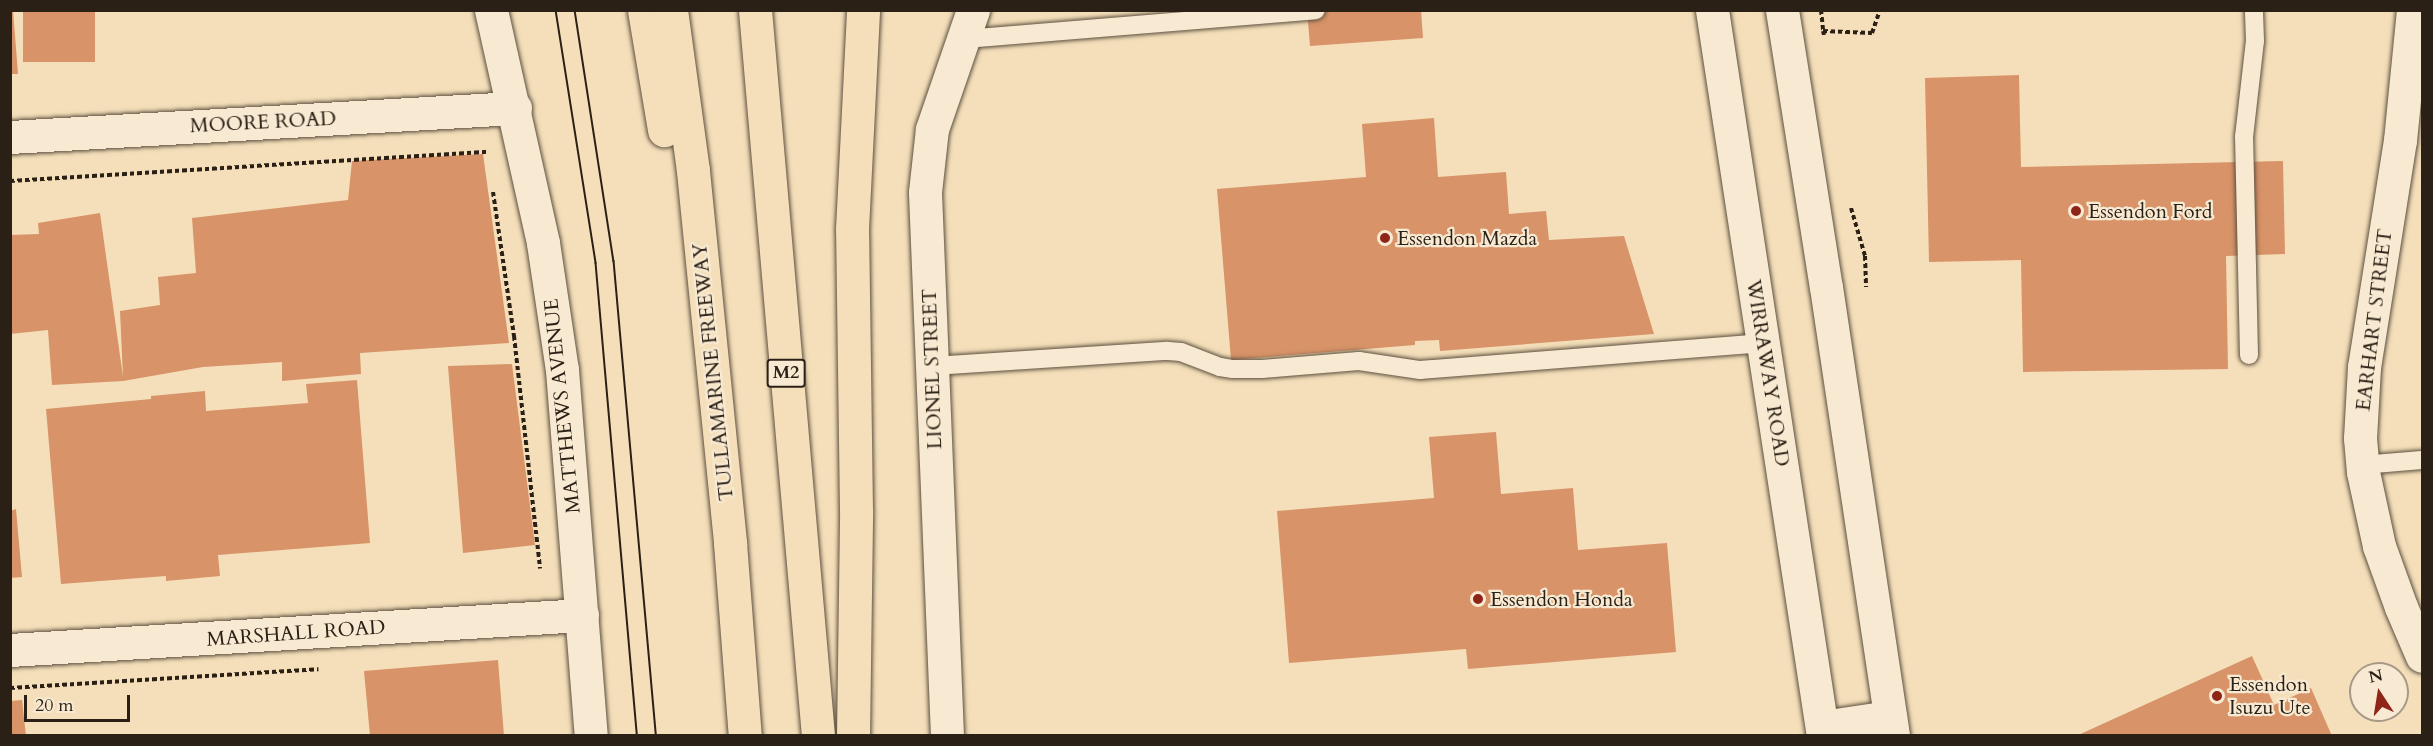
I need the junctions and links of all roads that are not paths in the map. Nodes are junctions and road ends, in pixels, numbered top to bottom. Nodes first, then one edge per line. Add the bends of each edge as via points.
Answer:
1 (491, 10) edge
2 (644, 10) edge
3 (671, 10) edge
4 (755, 10) edge
5 (863, 10) edge
6 (1316, 10) edge
7 (1712, 10) edge
8 (1782, 10) edge
9 (2253, 10) edge
10 (2413, 10) edge
11 (969, 25) edge
12 (515, 108) junction
13 (10, 137) edge
14 (1764, 343) junction
15 (2249, 355) dead end
16 (933, 366) junction
17 (2422, 460) edge
18 (2362, 465) junction
19 (730, 543) junction
20 (582, 615) junction
21 (10, 650) edge
22 (2422, 656) edge
23 (1891, 726) edge
24 (1822, 731) edge
25 (591, 735) edge
26 (745, 735) edge
27 (818, 735) edge
28 (853, 735) edge
29 (947, 735) edge

1 - 12 street, MATTHEWS AVENUE
2 - 19 highway
3 - 19 highway, TULLAMARINE FREEWAY via 693,171
4 - 27 highway, M2
5 - 28 highway via 852,229 856,510
6 - 11 lane
7 - 14 street, WIRRAWAY ROAD
8 - 23 street
9 - 15 lane via 2254,41 2244,137
10 - 18 street, EARHART STREET via 2400,140 2364,367
11 - 16 street, LIONEL STREET via 936,118 927,159 925,216
12 - 13 street, MOORE ROAD
12 - 20 street, MATTHEWS AVENUE via 543,243 562,370
14 - 16 lane via 1420,369 1359,361 1233,369 1168,351
14 - 24 street, WIRRAWAY ROAD
16 - 29 street, LIONEL STREET
17 - 18 lane
18 - 22 street, EARHART STREET via 2379,546
19 - 26 highway, TULLAMARINE FREEWAY
20 - 21 street, MARSHALL ROAD
20 - 25 street, MATTHEWS AVENUE
23 - 24 street

